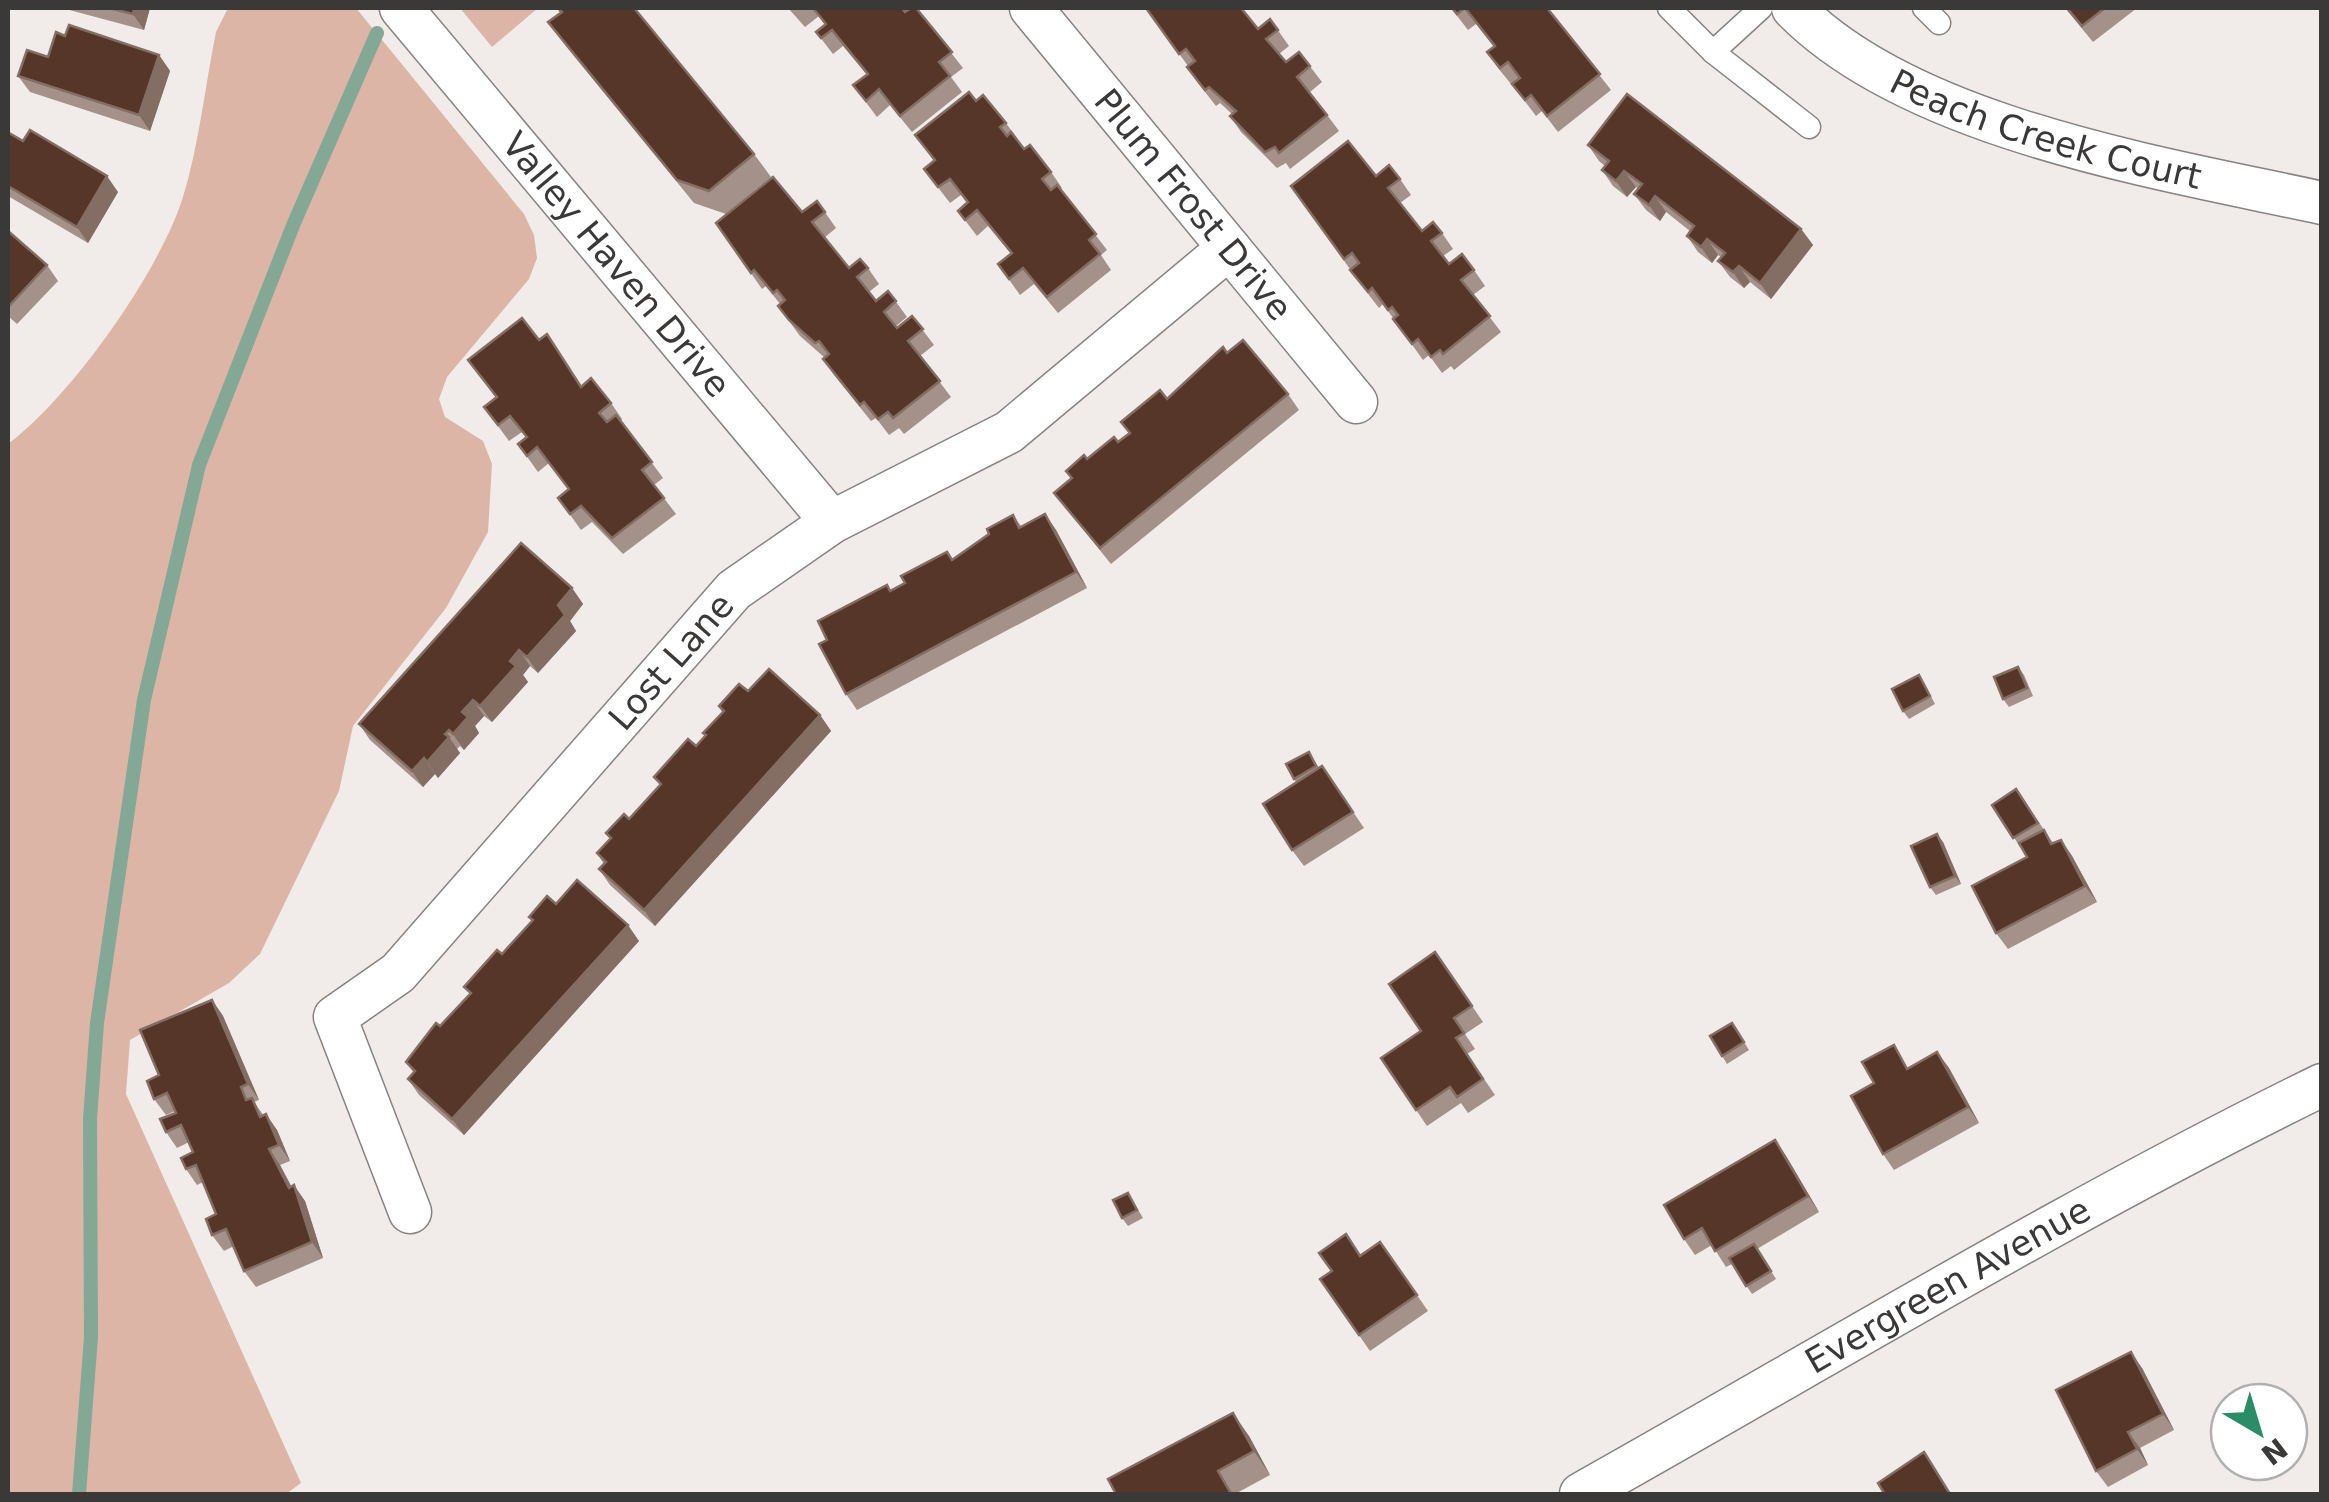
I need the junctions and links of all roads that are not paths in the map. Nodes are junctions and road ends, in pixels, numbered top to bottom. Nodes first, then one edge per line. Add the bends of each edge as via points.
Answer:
1 (401, 8) edge
2 (1031, 8) edge
3 (1669, 8) edge
4 (1761, 8) edge
5 (1794, 8) edge
6 (1713, 52) junction
7 (1808, 127) dead end
8 (2322, 203) edge
9 (1229, 248) junction
10 (1356, 402) dead end
11 (832, 522) junction
12 (2322, 1084) edge
13 (410, 1212) dead end
14 (1581, 1494) edge

1 - 11 street, Valley Haven Drive
2 - 9 street, Plum Frost Drive
3 - 6 lane
4 - 6 lane
5 - 8 street, Peach Creek Court via 1821,36 1948,106 2121,159
6 - 7 lane
9 - 10 street, Plum Frost Drive
9 - 11 street, Lost Lane via 1008,432
11 - 13 street, Lost Lane via 734,590 398,973 335,1017
12 - 14 street, Evergreen Avenue via 2032,1235

